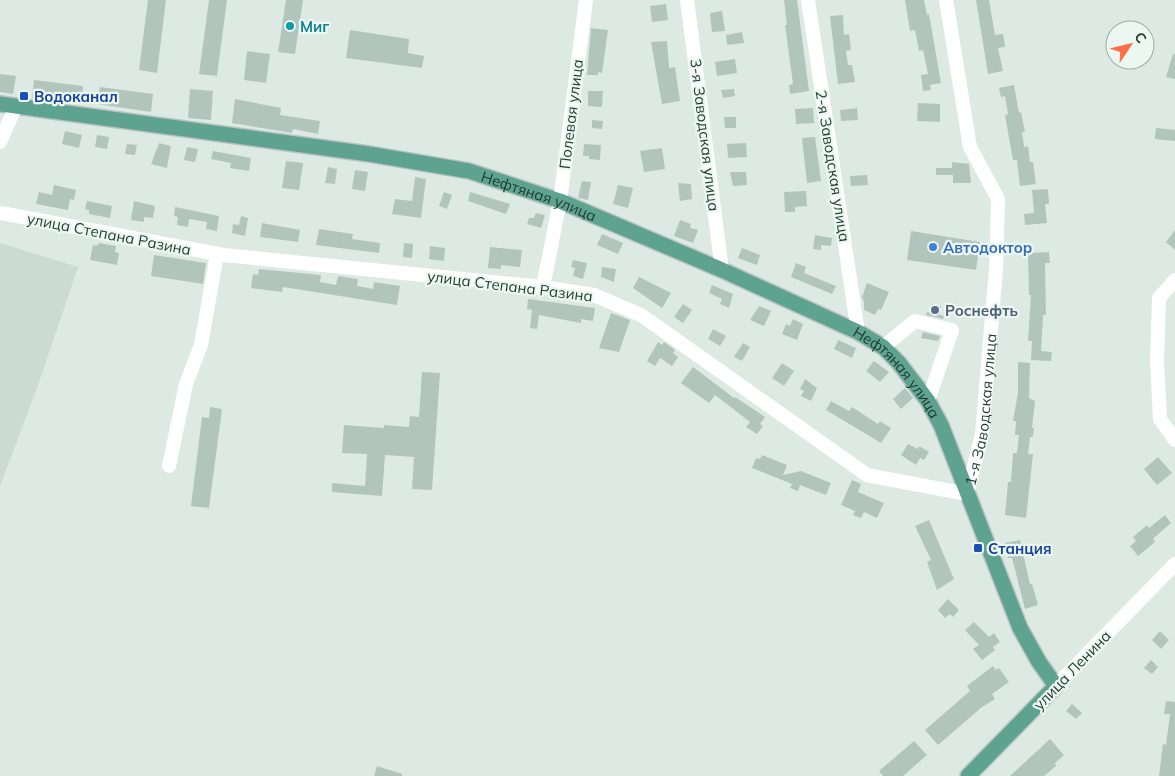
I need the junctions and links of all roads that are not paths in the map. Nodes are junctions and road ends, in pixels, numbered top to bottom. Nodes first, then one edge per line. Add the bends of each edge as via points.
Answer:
1 (586, 0) edge
2 (687, 0) edge
3 (808, 0) edge
4 (946, 0) edge
5 (0, 104) edge
6 (16, 106) junction
7 (0, 142) edge
8 (560, 201) junction
9 (1, 213) dead end
10 (217, 254) junction
11 (722, 270) junction
12 (1175, 280) edge
13 (543, 287) junction
14 (858, 332) junction
15 (883, 347) junction
16 (928, 401) junction
17 (1175, 440) edge
18 (169, 466) dead end
19 (967, 494) junction
20 (1173, 570) edge
21 (1056, 686) junction
22 (968, 776) edge

1 - 8 street, Полевая улица
2 - 11 street, 3-я Заводская улица
3 - 14 street, 2-я Заводская улица
4 - 19 street, 1-я Заводская улица via 970,147 998,199 996,269 982,434
5 - 6 main road, Нефтяная улица
6 - 7 street
6 - 8 main road, Нефтяная улица via 436,165 469,171
8 - 11 main road, Нефтяная улица
8 - 13 street, Полевая улица
9 - 10 street, улица Степана Разина
10 - 13 street, улица Степана Разина
10 - 18 street via 201,345 186,384
11 - 14 main road, Нефтяная улица
12 - 17 street via 1159,298 1157,361 1160,419
13 - 19 street, улица Степана Разина via 594,295 641,316 867,475
14 - 15 main road, Нефтяная улица
15 - 16 main road, Нефтяная улица via 915,381
15 - 16 street via 915,321 952,330
16 - 19 main road, Нефтяная улица via 941,425
19 - 21 main road, 1-я Заводская улица via 1020,628
20 - 21 street, улица Ленина
21 - 22 main road, улица Ленина

